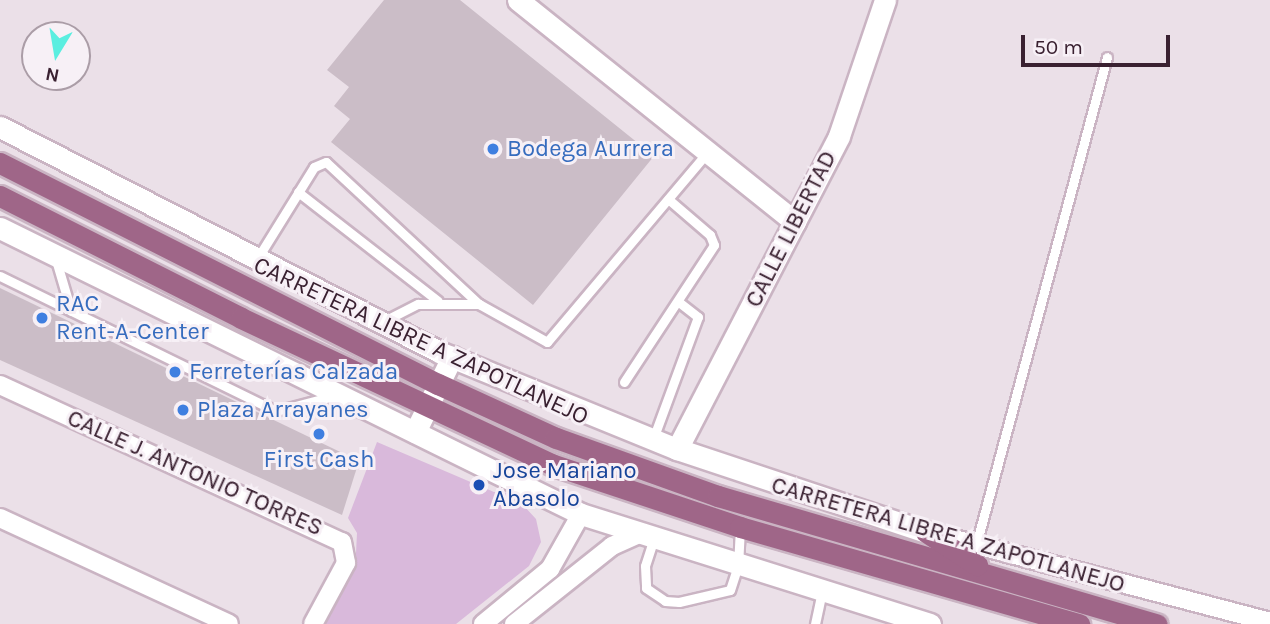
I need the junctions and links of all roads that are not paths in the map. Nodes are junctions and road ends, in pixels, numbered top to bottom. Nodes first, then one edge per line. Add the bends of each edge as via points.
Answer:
1 (518, 0) edge
2 (884, 0) edge
3 (1107, 57) dead end
4 (0, 127) edge
5 (707, 153) junction
6 (0, 163) edge
7 (298, 192) junction
8 (0, 196) edge
9 (668, 199) junction
10 (795, 222) junction
11 (0, 228) edge
12 (55, 255) junction
13 (257, 259) junction
14 (0, 276) edge
15 (438, 302) junction
16 (679, 302) junction
17 (479, 304) junction
18 (71, 311) junction
19 (383, 322) junction
20 (452, 357) junction
21 (624, 382) dead end
22 (438, 384) junction
23 (0, 385) edge
24 (338, 394) junction
25 (427, 407) junction
26 (415, 432) junction
27 (653, 439) junction
28 (677, 449) junction
29 (582, 514) junction
30 (0, 518) edge
31 (740, 527) junction
32 (926, 532) junction
33 (646, 536) junction
34 (976, 545) junction
35 (738, 566) junction
36 (997, 577) junction
37 (822, 592) junction
38 (1270, 622) edge
39 (229, 624) edge
40 (313, 624) edge
41 (482, 624) edge
42 (514, 624) edge
43 (815, 624) edge
44 (930, 624) edge
45 (1079, 624) edge
46 (1157, 624) edge

1 - 5 street
2 - 10 street, CALLE LIBERTAD via 853,101
3 - 34 lane
4 - 13 street, CARRETERA LIBRE A ZAPOTLANEJO
5 - 9 lane
5 - 10 street
6 - 22 main road, CARRETERA LIBRE A ZAPOTLANEJO
7 - 13 lane
7 - 15 lane
7 - 17 lane via 319,163 332,165
8 - 25 main road, CARRETERA LIBRE A ZAPOTLANEJO
9 - 16 lane via 710,235 714,245
9 - 17 lane via 547,341
10 - 28 street, CALLE LIBERTAD
11 - 12 street
12 - 18 lane
12 - 24 street
13 - 19 street, CARRETERA LIBRE A ZAPOTLANEJO
14 - 18 lane
15 - 17 lane
15 - 19 lane via 403,309
16 - 21 lane
16 - 27 lane via 698,317
18 - 24 lane via 276,411
19 - 20 street, CARRETERA LIBRE A ZAPOTLANEJO
20 - 22 street
20 - 27 street, CARRETERA LIBRE A ZAPOTLANEJO
22 - 25 street
22 - 36 main road, CARRETERA LIBRE A ZAPOTLANEJO via 556,438 718,496
23 - 40 street, CALLE J. ANTONIO TORRES via 334,536 347,548 346,563
24 - 26 street
25 - 26 street
25 - 31 main road, CARRETERA LIBRE A ZAPOTLANEJO via 551,464
26 - 29 street
27 - 28 street, CARRETERA LIBRE A ZAPOTLANEJO
28 - 32 street, CARRETERA LIBRE A ZAPOTLANEJO
29 - 33 street
29 - 41 street via 550,569
30 - 39 street
31 - 35 lane
31 - 45 main road, CARRETERA LIBRE A ZAPOTLANEJO
32 - 34 street
32 - 36 main road
33 - 35 street
33 - 35 lane via 643,578 653,595 665,601 720,595 730,590
33 - 42 street via 612,546
34 - 38 street
35 - 37 street
36 - 46 main road, CARRETERA LIBRE A ZAPOTLANEJO
37 - 43 lane
37 - 44 street

